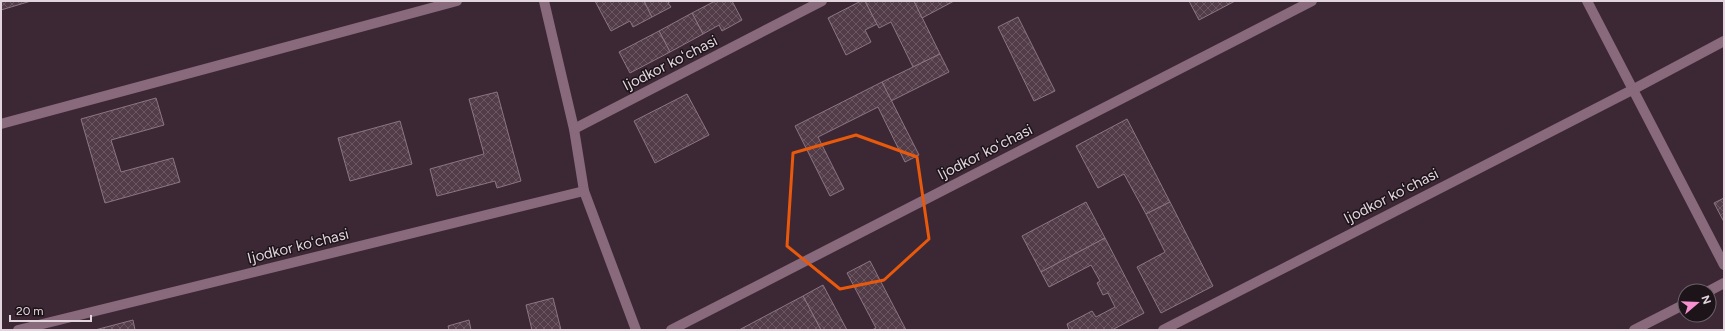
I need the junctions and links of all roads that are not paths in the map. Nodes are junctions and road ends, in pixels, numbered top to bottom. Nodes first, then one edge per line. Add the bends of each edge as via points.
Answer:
1 (457, 1) edge
2 (544, 1) edge
3 (822, 1) edge
4 (1312, 1) edge
5 (1587, 1) edge
6 (1724, 41) edge
7 (1634, 89) junction
8 (1, 124) edge
9 (574, 129) junction
10 (584, 192) junction
11 (1724, 265) edge
12 (1677, 308) edge
13 (18, 330) edge
14 (636, 330) edge
15 (671, 330) edge
16 (1162, 330) edge
17 (1634, 330) edge

1 - 8 street
2 - 9 street
3 - 9 street, Ijodkor koʻchasi
4 - 15 street, Ijodkor koʻchasi
5 - 7 street
6 - 7 street, Ijodkor koʻchasi
7 - 11 street
7 - 16 street, Ijodkor koʻchasi
9 - 10 street
10 - 13 street, Ijodkor koʻchasi
10 - 14 street
12 - 17 street

